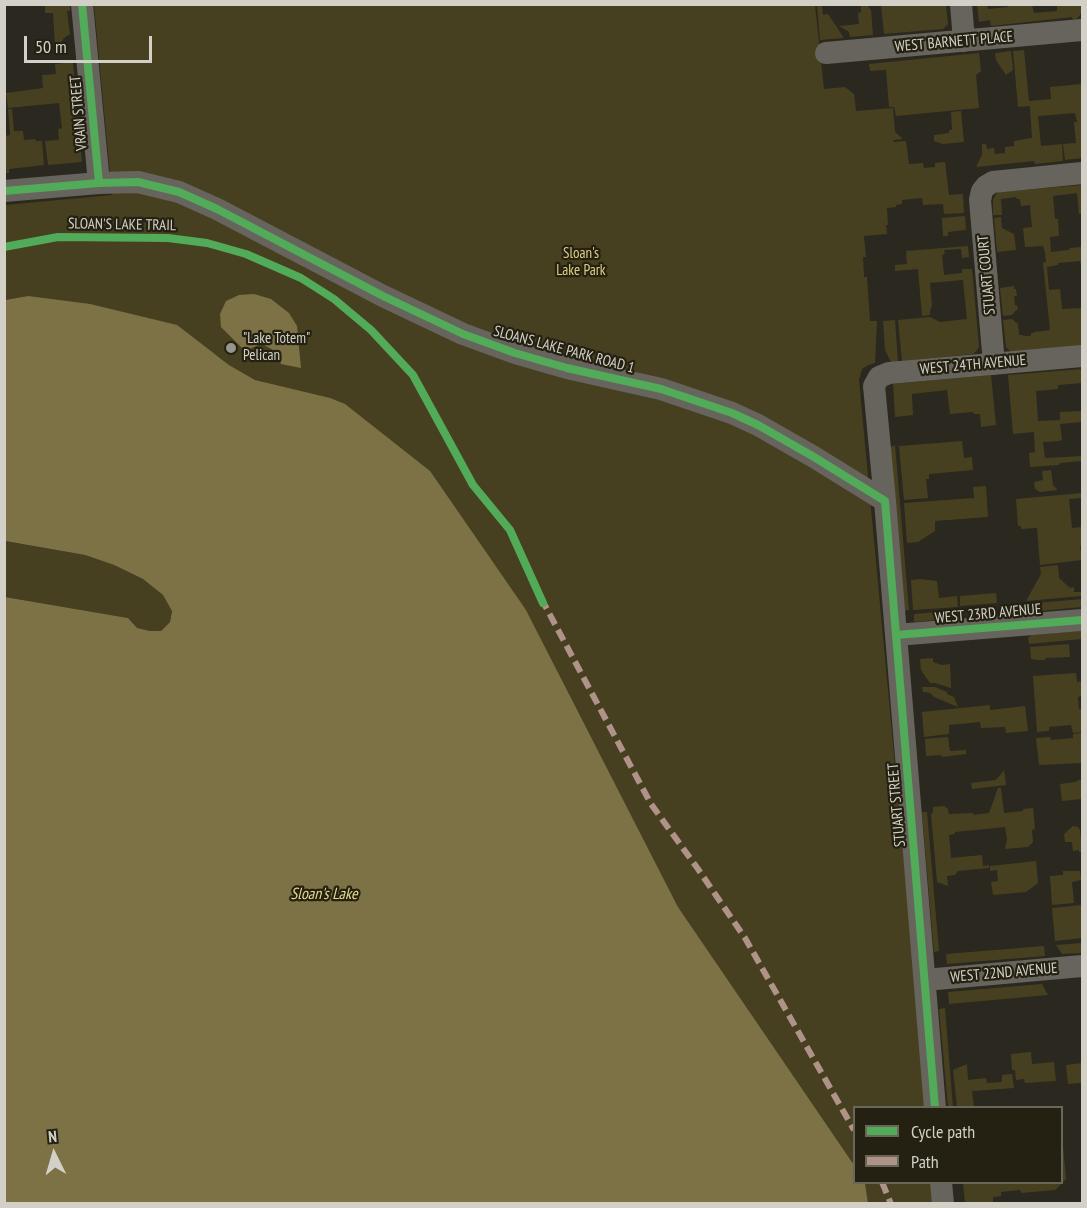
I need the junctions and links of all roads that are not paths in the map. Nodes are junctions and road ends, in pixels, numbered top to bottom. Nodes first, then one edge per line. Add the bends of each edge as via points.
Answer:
1 (82, 4) edge
2 (961, 4) edge
3 (1083, 30) edge
4 (964, 41) junction
5 (826, 53) dead end
6 (1083, 173) edge
7 (99, 183) junction
8 (4, 191) edge
9 (1083, 356) edge
10 (994, 364) junction
11 (874, 391) joint
12 (885, 501) junction
13 (1083, 620) edge
14 (896, 635) junction
15 (1083, 966) edge
16 (925, 980) junction
17 (935, 1106) edge
18 (942, 1184) edge
19 (943, 1203) edge

1 - 7 street, VRAIN STREET
2 - 4 street
3 - 4 street, WEST BARNETT PLACE
4 - 5 street, WEST BARNETT PLACE
6 - 10 street, STUART COURT via 993,182 984,188 980,200
7 - 8 street, SLOANS LAKE PARK ROAD 1
7 - 12 street, SLOANS LAKE PARK ROAD 1 via 138,182 179,192 463,334 515,353 661,389 732,413
9 - 10 street, WEST 24TH AVENUE
10 - 11 street, WEST 24TH AVENUE via 889,373 879,377
11 - 12 street, STUART STREET
12 - 14 street, STUART STREET
13 - 14 street, WEST 23RD AVENUE
14 - 16 street, STUART STREET
15 - 16 street, WEST 22ND AVENUE
16 - 17 street, STUART STREET
18 - 19 street

